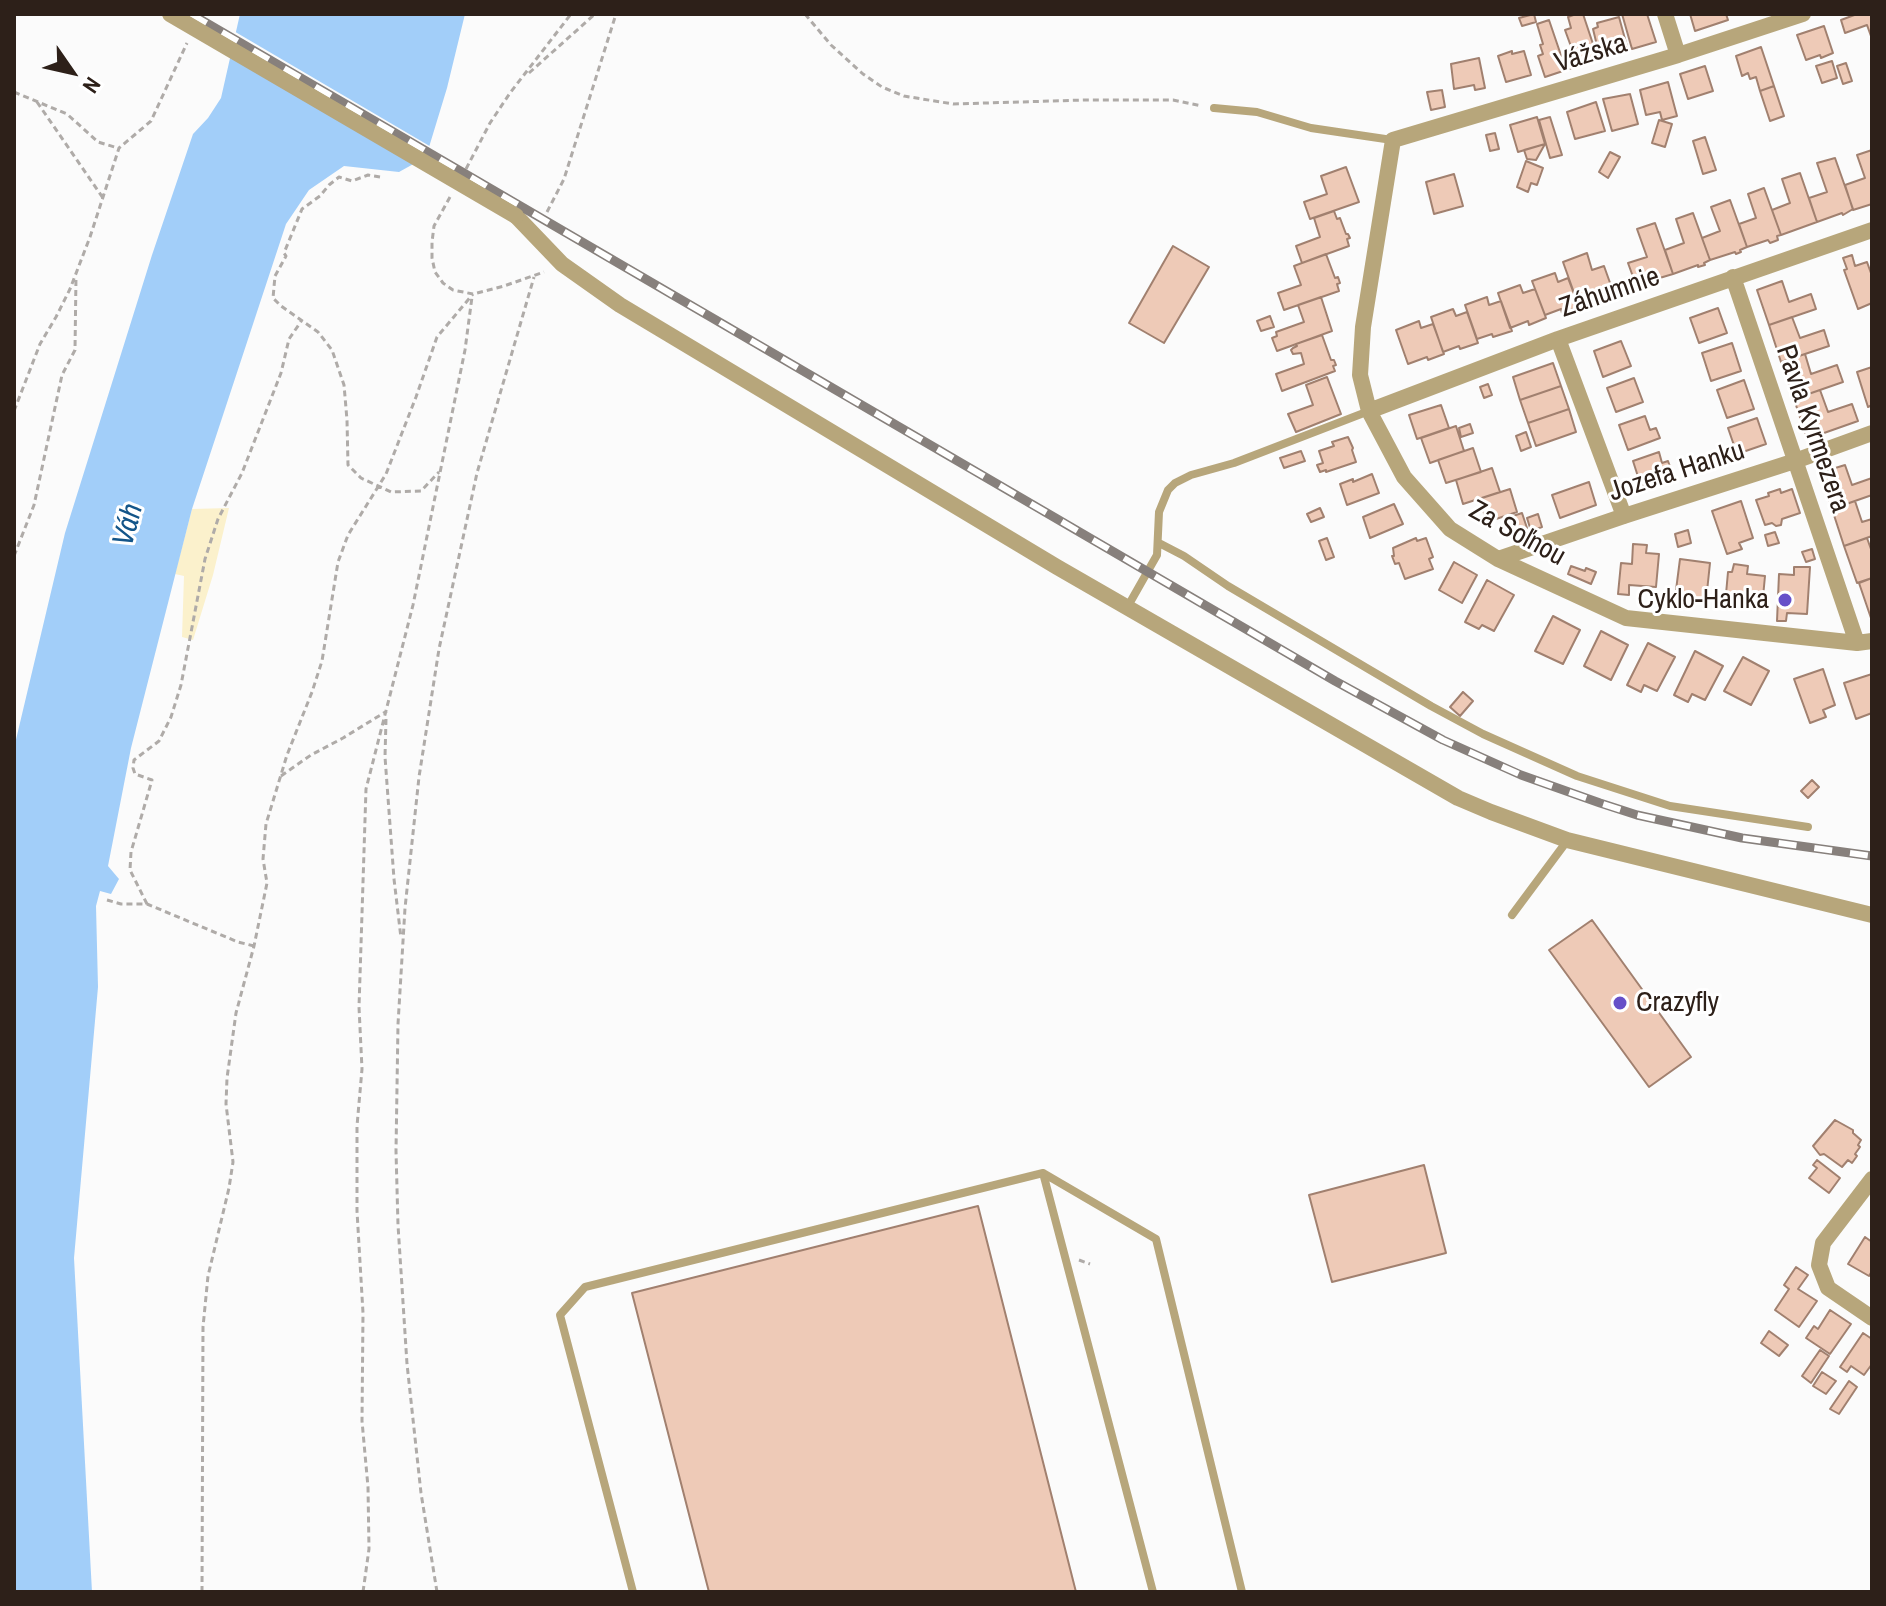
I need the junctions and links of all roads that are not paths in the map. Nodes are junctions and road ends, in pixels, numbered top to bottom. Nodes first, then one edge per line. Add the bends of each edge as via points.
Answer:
1 (170, 14) edge
2 (1665, 14) edge
3 (1803, 14) edge
4 (1678, 55) junction
5 (1214, 108) road end
6 (1393, 140) junction
7 (1872, 230) edge
8 (1733, 277) junction
9 (1558, 339) junction
10 (1369, 411) junction
11 (1872, 433) edge
12 (1795, 461) junction
13 (1624, 516) junction
14 (1159, 543) junction
15 (1498, 559) junction
16 (1128, 606) junction
17 (1865, 642) edge
18 (1808, 827) dead end
19 (1567, 840) junction
20 (1512, 915) dead end
21 (1872, 915) edge
22 (1043, 1173) junction
23 (1872, 1179) edge
24 (1872, 1318) edge
25 (633, 1592) edge
26 (1153, 1592) edge
27 (1242, 1592) edge

1 - 16 street, bridge via 516,216 562,264 620,305
2 - 4 street
3 - 4 street, Vážska
4 - 6 street, Vážska
5 - 6 lane
6 - 10 street, Za Soľnou via 1363,327 1360,375
7 - 8 street, Záhumnie
8 - 9 street, Záhumnie
8 - 12 street, Pavla Kyrmezera
9 - 10 street, Záhumnie
9 - 13 street
10 - 14 lane via 1183,478 1163,499
10 - 15 street, Za Soľnou via 1404,477 1450,529
11 - 12 street, Jozefa Hanku
12 - 13 street, Jozefa Hanku
12 - 17 street, Pavla Kyrmezera
13 - 15 street, Jozefa Hanku
14 - 16 lane via 1153,565
14 - 18 lane via 1431,706 1577,776 1670,806
15 - 17 street, Za Soľnou via 1626,618
16 - 19 street via 1458,798
19 - 20 lane
19 - 21 street
22 - 25 lane via 585,1287 560,1315
22 - 26 lane
22 - 27 lane via 1156,1239
23 - 24 street via 1823,1243 1819,1265 1828,1288

